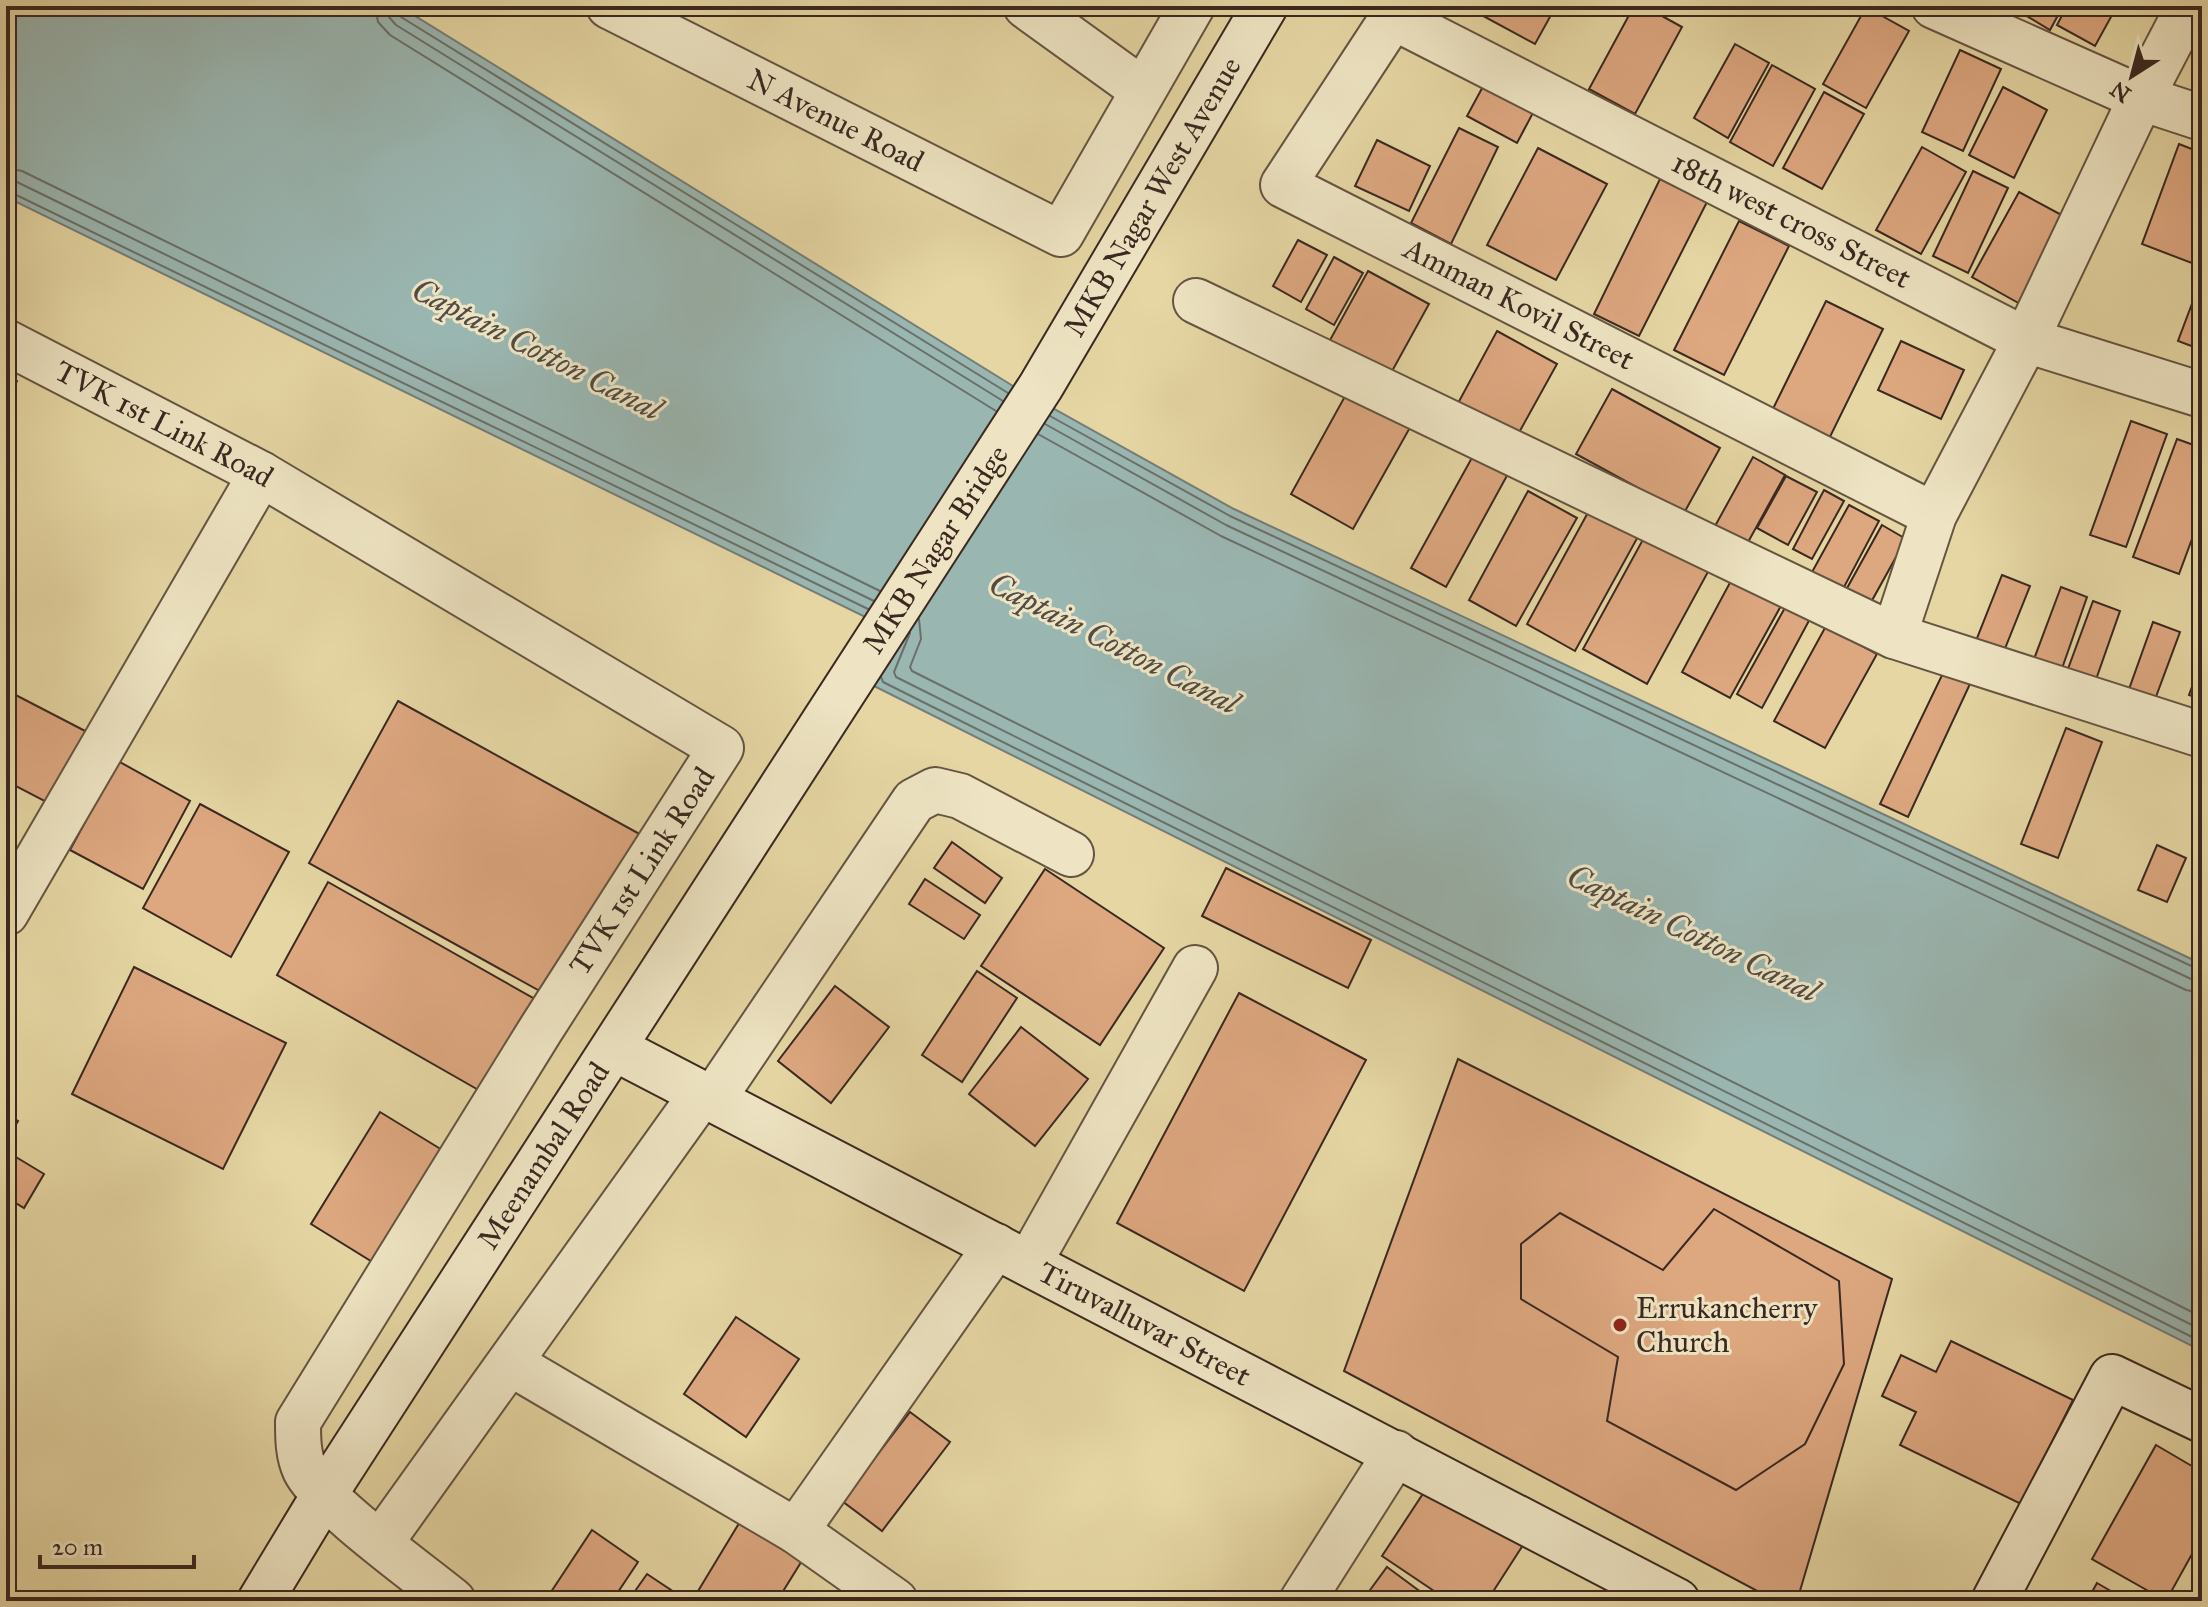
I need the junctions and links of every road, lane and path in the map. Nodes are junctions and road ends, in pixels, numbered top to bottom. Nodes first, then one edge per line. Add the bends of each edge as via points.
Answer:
1 (609, 6) edge
2 (1026, 6) edge
3 (1192, 6) edge
4 (1265, 6) edge
5 (1934, 6) edge
6 (2189, 6) edge
7 (1393, 17) joint
8 (1141, 89) junction
9 (2141, 98) junction
10 (2202, 118) edge
11 (1196, 301) dead end
12 (2026, 340) junction
13 (6, 342) edge
14 (1041, 386) joint
15 (2202, 395) edge
16 (261, 474) junction
17 (1934, 515) junction
18 (1894, 636) junction
19 (831, 715) joint
20 (2202, 735) edge
21 (1071, 854) dead end
22 (6, 913) edge
23 (1195, 968) dead end
24 (614, 1048) junction
25 (707, 1097) junction
26 (1013, 1254) junction
27 (510, 1363) junction
28 (2202, 1420) edge
29 (1396, 1453) junction
30 (324, 1495) junction
31 (796, 1531) junction
32 (381, 1542) junction
33 (260, 1601) edge
34 (453, 1601) edge
35 (895, 1601) edge
36 (1302, 1601) edge
37 (1677, 1601) edge
38 (1994, 1601) edge

1 - 8 street, N Avenue Road via 1061,234
2 - 8 street
3 - 8 street
4 - 14 street, MKB Nagar West Avenue
5 - 9 street
6 - 9 street
7 - 12 street, 18th west cross Street
7 - 17 street, Amman Kovil Street via 1283,185
9 - 10 street
9 - 12 street
11 - 18 street
12 - 15 street, 18th west cross Street
12 - 17 street
13 - 16 street, TVK 1st Link Road
14 - 19 street, MKB Nagar Bridge
16 - 22 street
16 - 30 street, TVK 1st Link Road via 721,748 298,1422 305,1471
17 - 18 street
18 - 20 street
19 - 24 street, Meenambal Road
21 - 25 street via 960,796 935,790 914,801
23 - 26 street
24 - 25 street, Tiruvalluvar Street
24 - 30 street, Meenambal Road
25 - 26 street, Tiruvalluvar Street
25 - 27 street
26 - 29 street, Tiruvalluvar Street
26 - 31 street
27 - 31 street
27 - 32 street
28 - 38 street via 2112,1377
29 - 36 street
29 - 37 street, Tiruvalluvar Street
30 - 32 street
30 - 33 street, Meenambal Road
31 - 35 street
32 - 34 street

